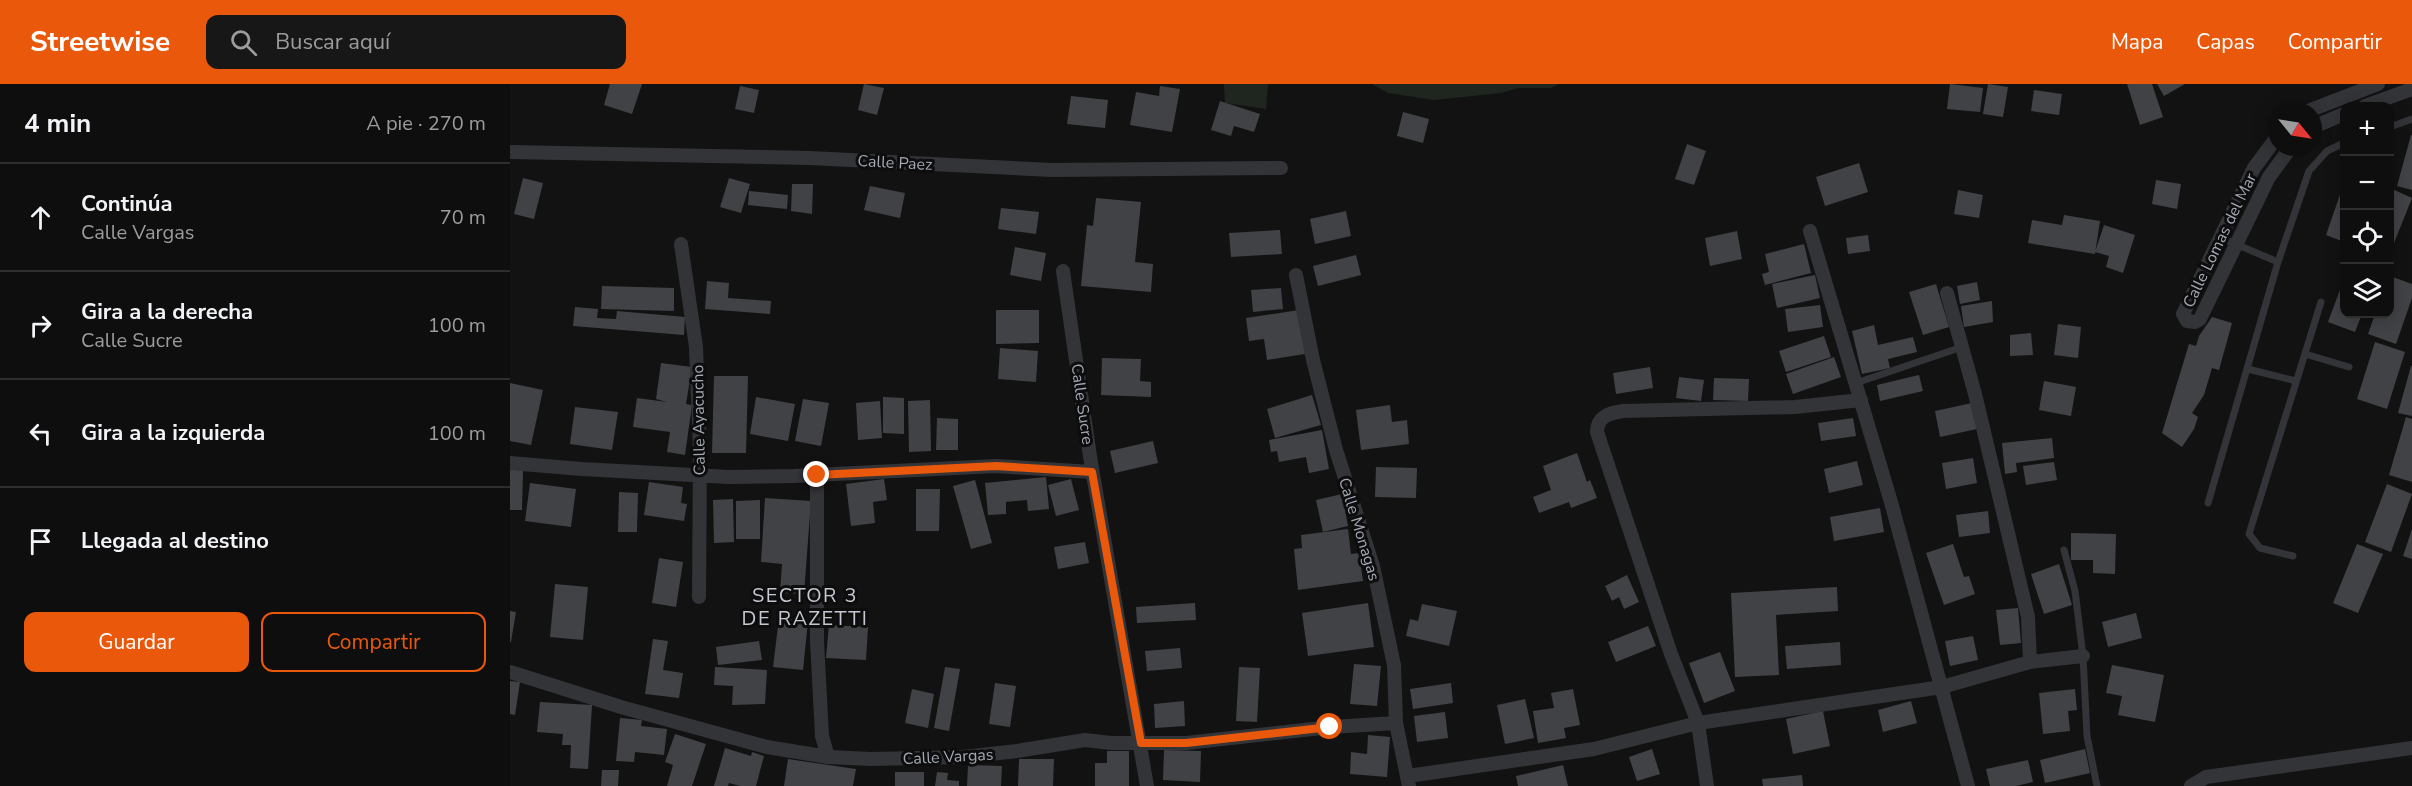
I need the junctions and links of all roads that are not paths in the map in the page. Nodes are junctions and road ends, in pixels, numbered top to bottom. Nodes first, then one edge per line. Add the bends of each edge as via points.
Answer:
1 (2379, 84) edge
2 (2412, 89) edge
3 (2376, 102) edge
4 (2322, 106) edge
5 (2340, 116) edge
6 (2412, 119) edge
7 (2322, 123) edge
8 (2394, 126) edge
9 (2340, 145) edge
10 (2268, 149) edge
11 (510, 152) edge
12 (2284, 156) edge
13 (1281, 168) dead end
14 (1810, 231) dead end
15 (2219, 237) junction
16 (681, 244) dead end
17 (2235, 245) junction
18 (2278, 262) junction
19 (1063, 271) dead end
20 (1296, 275) dead end
21 (1947, 293) dead end
22 (2321, 302) dead end
23 (1962, 346) junction
24 (2305, 354) junction
25 (2349, 366) dead end
26 (2247, 369) junction
27 (2296, 381) junction
28 (1856, 383) junction
29 (1861, 400) junction
30 (510, 463) edge
31 (1092, 472) junction
32 (817, 475) junction
33 (699, 476) junction
34 (2208, 502) dead end
35 (2064, 550) dead end
36 (2293, 556) dead end
37 (699, 597) dead end
38 (2083, 656) junction
39 (2030, 662) junction
40 (510, 672) edge
41 (1942, 687) junction
42 (1396, 723) junction
43 (1698, 723) junction
44 (1141, 743) junction
45 (2412, 748) edge
46 (828, 757) junction
47 (1409, 781) edge
48 (1147, 786) edge
49 (1707, 786) edge
50 (1968, 786) edge
51 (2097, 786) edge
52 (2191, 786) edge

1 - 4 street
2 - 3 street
5 - 7 street
6 - 8 lane
9 - 18 lane via 2318,158 2309,171
10 - 15 street, Calle Lomas del Mar via 2254,168
11 - 13 street, Calle Paez via 809,158 1052,170
12 - 17 street, Calle Lomas del Mar via 2269,177
14 - 28 street
15 - 17 lane
15 - 17 street, Calle Lomas del Mar via 2183,314 2187,321 2200,319
16 - 33 street, Calle Ayacucho via 696,347
17 - 18 lane
18 - 26 lane
19 - 31 street, Calle Sucre
20 - 42 street, Calle Monagas via 1336,450 1372,566 1394,665
21 - 23 street
22 - 24 lane
23 - 28 lane
23 - 39 street via 2028,617
24 - 25 lane
24 - 27 lane
26 - 27 lane
26 - 34 lane
27 - 36 lane via 2249,534 2260,548
28 - 29 street
29 - 41 street
29 - 43 street via 1795,408 1623,411 1605,415 1598,423 1597,432
30 - 33 street
31 - 32 street via 996,466
31 - 44 street, Calle Sucre
32 - 33 street
32 - 46 street via 817,640 822,736
33 - 37 street, Calle Ayacucho
35 - 38 lane via 2075,591
38 - 39 street
38 - 51 lane via 2087,736
39 - 41 street
40 - 46 street, Calle Vargas via 767,747
41 - 43 street
41 - 50 street
42 - 44 street, Calle Vargas via 1186,743
42 - 47 street, Calle Monagas
43 - 47 street via 1594,749
43 - 49 street
44 - 46 street, Calle Vargas via 1085,740 964,757
44 - 48 street, Calle Sucre
45 - 52 street via 2206,777

